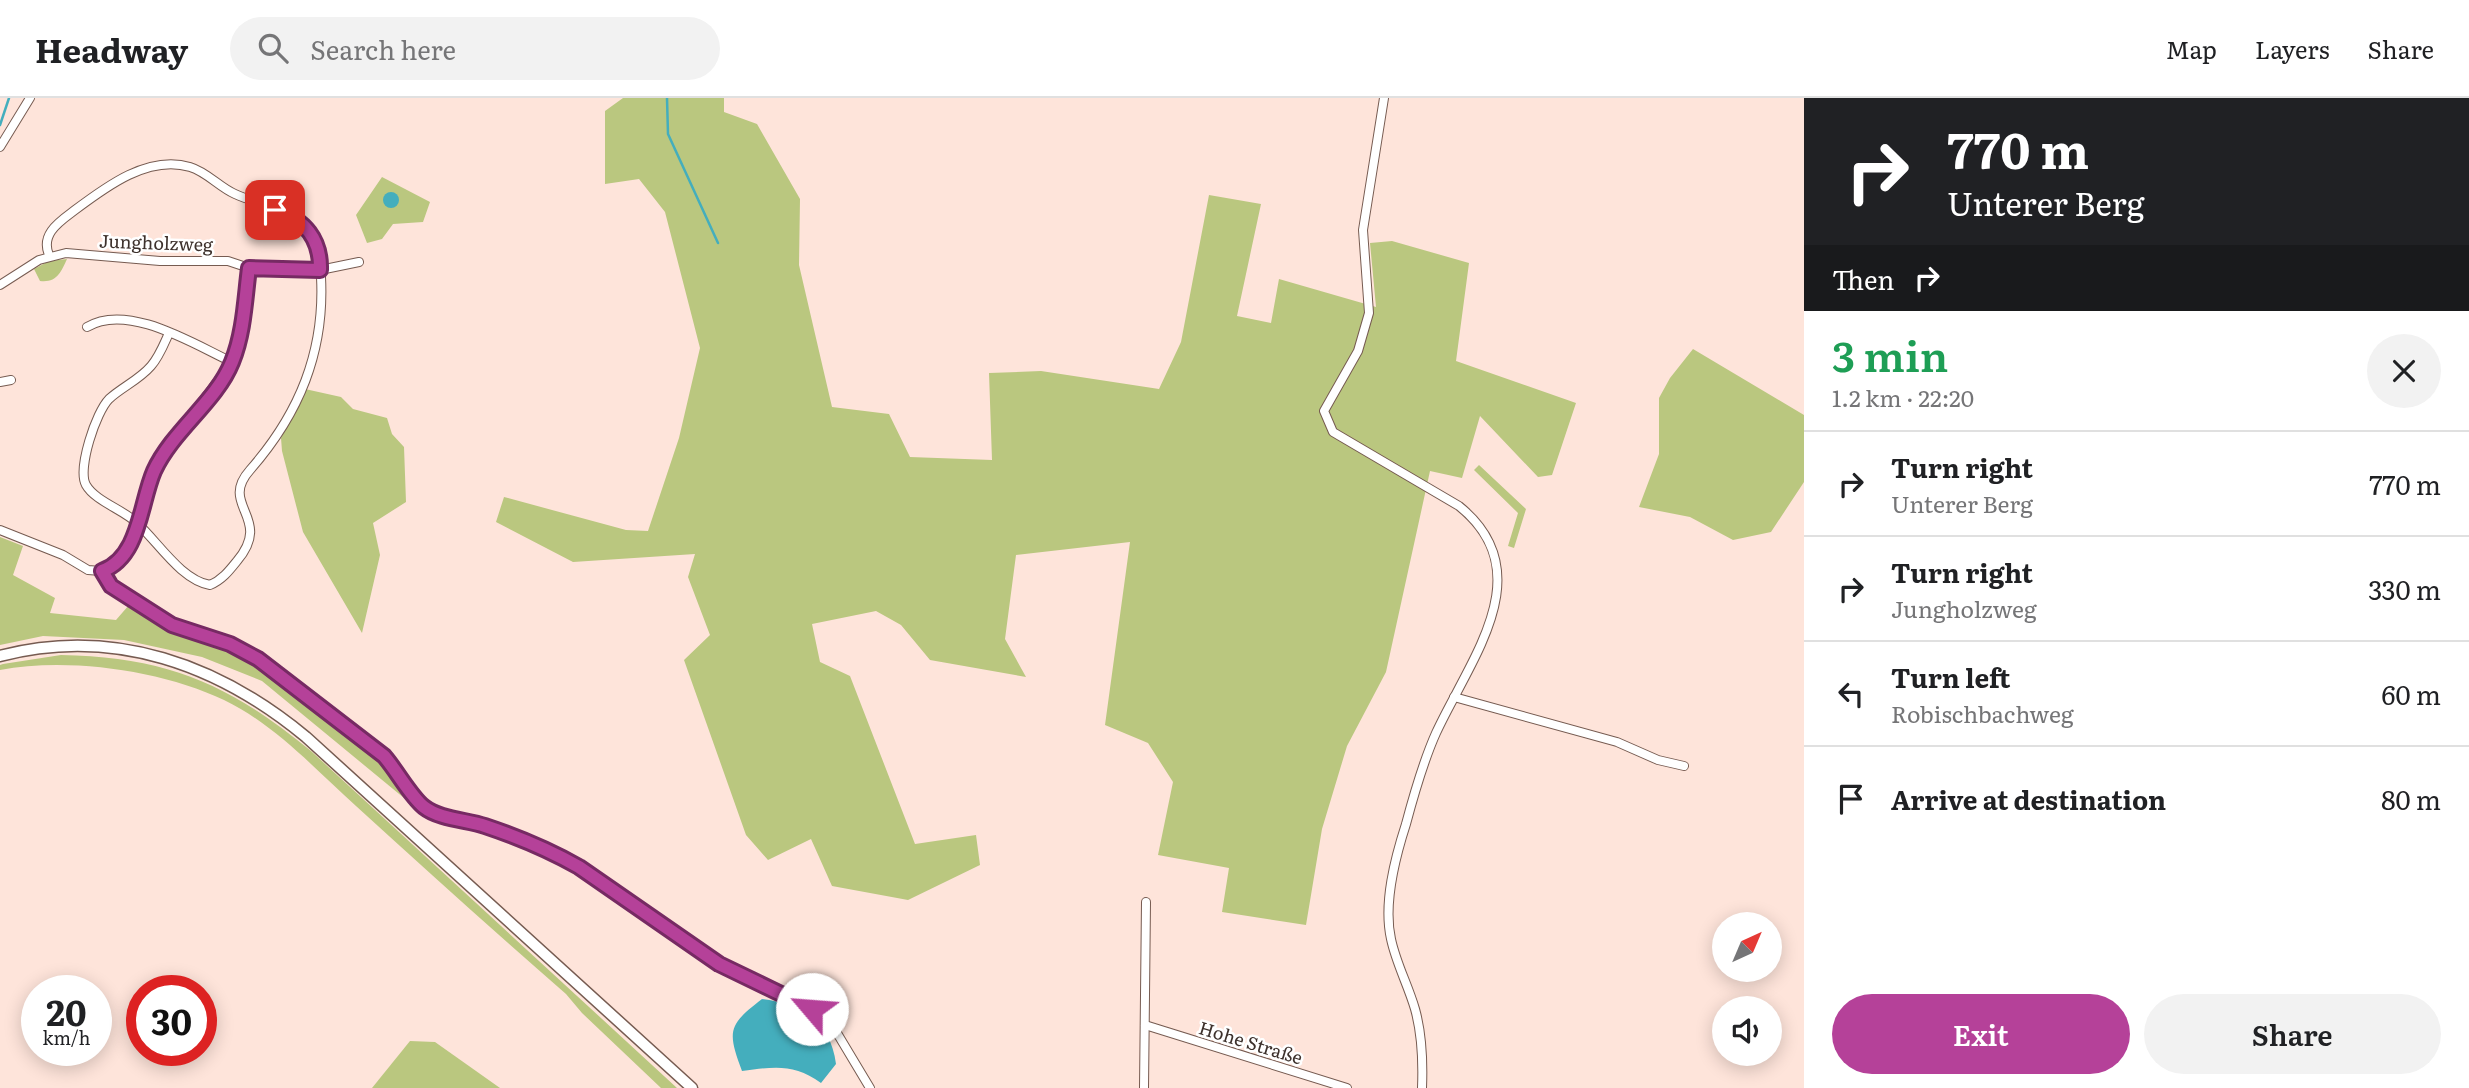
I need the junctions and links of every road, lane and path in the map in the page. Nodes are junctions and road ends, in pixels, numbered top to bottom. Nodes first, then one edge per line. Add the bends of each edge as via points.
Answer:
1 (30, 98) edge
2 (1384, 98) edge
3 (0, 147) edge
4 (49, 255) junction
5 (359, 262) dead end
6 (249, 268) junction
7 (320, 270) junction
8 (0, 285) edge
9 (88, 327) dead end
10 (169, 333) junction
11 (232, 362) junction
12 (11, 380) dead end
13 (0, 382) edge
14 (137, 523) junction
15 (0, 530) edge
16 (102, 571) junction
17 (0, 656) edge
18 (1454, 697) junction
19 (1684, 766) dead end
20 (1146, 902) dead end
21 (1146, 1025) junction
22 (692, 1088) edge
23 (870, 1088) edge
24 (1144, 1088) edge
25 (1347, 1088) edge
26 (1422, 1088) edge

1 - 3 street
2 - 18 street via 1363,230 1369,313 1358,351 1324,411 1333,432 1474,519 1495,553 1500,575 1496,606
4 - 6 street, Jungholzweg via 215,260
4 - 7 street via 47,237 69,215 126,175 170,164 204,172 230,192 295,219 316,242
4 - 8 street, Jungholzweg
5 - 7 street, Jungholzweg
6 - 7 street, Jungholzweg
6 - 11 street
7 - 14 street via 322,324 316,351 282,429 244,477 240,489 251,527 250,546 218,581 200,583
9 - 10 street via 117,320 149,324
10 - 11 street
10 - 14 street via 153,365 102,408 83,471 90,490
11 - 14 street via 167,448 154,471
12 - 13 street
14 - 16 street via 122,558
15 - 16 street via 88,570
16 - 23 street via 111,586 172,625 230,644 258,659 384,756 431,811 483,825 556,854 719,964 812,1009 836,1033
17 - 22 highway via 72,646 130,650 193,667 257,699 306,737
18 - 19 street via 1617,742
18 - 26 street via 1435,735 1405,824 1389,918 1391,939 1415,1011
20 - 21 street
21 - 24 street
21 - 25 street, Hohe Straße

